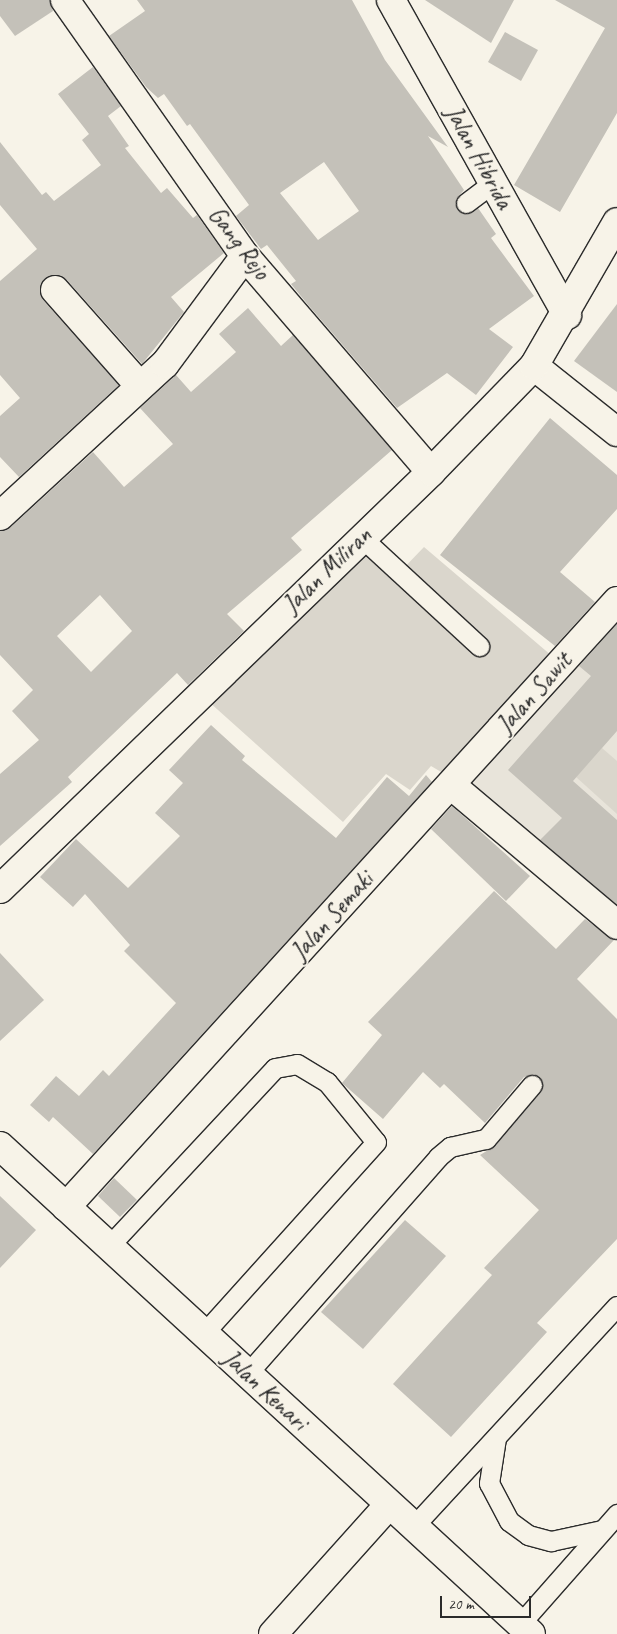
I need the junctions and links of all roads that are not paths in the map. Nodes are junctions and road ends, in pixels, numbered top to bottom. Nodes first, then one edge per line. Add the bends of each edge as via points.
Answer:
1 (65, 0) edge
2 (391, 0) edge
3 (493, 183) junction
4 (466, 203) dead end
5 (617, 222) edge
6 (245, 256) junction
7 (55, 290) dead end
8 (567, 315) junction
9 (534, 366) junction
10 (140, 386) junction
11 (617, 432) edge
12 (431, 472) junction
13 (4, 504) edge
14 (361, 537) junction
15 (617, 602) edge
16 (479, 646) dead end
17 (451, 786) junction
18 (0, 889) edge
19 (617, 925) edge
20 (532, 1085) dead end
21 (0, 1146) edge
22 (66, 1206) junction
23 (109, 1246) junction
24 (617, 1306) edge
25 (204, 1333) junction
26 (247, 1374) junction
27 (497, 1435) junction
28 (388, 1506) junction
29 (617, 1514) edge
30 (412, 1528) junction
31 (602, 1530) junction
32 (525, 1629) edge
33 (273, 1634) edge

1 - 6 street, Gang Rejo
2 - 3 street, Jalan Hibrida
3 - 4 lane
3 - 8 street, Jalan Hibrida
5 - 8 street, Jalan Miliran
6 - 10 street via 165,364
6 - 12 street, Gang Rejo
7 - 10 street
8 - 9 street, Jalan Miliran
9 - 11 street
9 - 12 street, Jalan Miliran
10 - 13 street
12 - 14 street, Jalan Miliran
14 - 16 lane
14 - 18 street, Jalan Miliran
15 - 17 street, Jalan Sawit
17 - 19 street
17 - 22 street, Jalan Semaki
20 - 26 lane via 486,1139 450,1147 438,1157
21 - 22 street, Jalan Kenari
22 - 23 street, Jalan Kenari
23 - 25 street, Jalan Kenari
23 - 25 lane via 276,1068 297,1064 327,1082 376,1142
24 - 27 lane
25 - 26 street, Jalan Kenari
26 - 28 street, Jalan Kenari
27 - 30 lane
27 - 31 lane via 489,1483 508,1521 528,1535 551,1542
28 - 30 street, Jalan Kenari
28 - 33 street
29 - 31 lane
30 - 32 street, Jalan Kenari
31 - 32 lane

